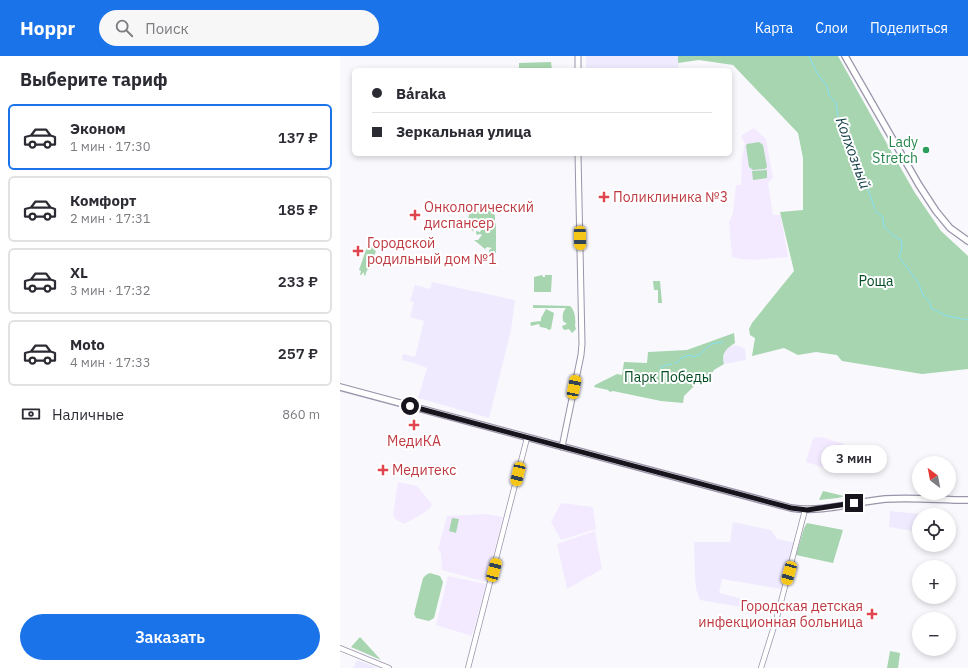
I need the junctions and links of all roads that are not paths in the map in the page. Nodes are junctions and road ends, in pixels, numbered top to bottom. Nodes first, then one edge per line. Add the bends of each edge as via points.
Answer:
1 (578, 56) edge
2 (845, 56) edge
3 (578, 68) edge
4 (578, 156) edge
5 (968, 241) edge
6 (340, 388) edge
7 (527, 438) junction
8 (562, 447) junction
9 (968, 500) edge
10 (805, 513) junction
11 (340, 648) edge
12 (389, 668) edge
13 (468, 668) edge
14 (760, 668) edge

1 - 3 main road
2 - 5 main road via 936,211 950,228
4 - 8 main road via 582,344
6 - 7 main road
7 - 8 main road
7 - 13 street
8 - 10 main road
9 - 10 main road via 886,499
10 - 14 street
11 - 12 street

